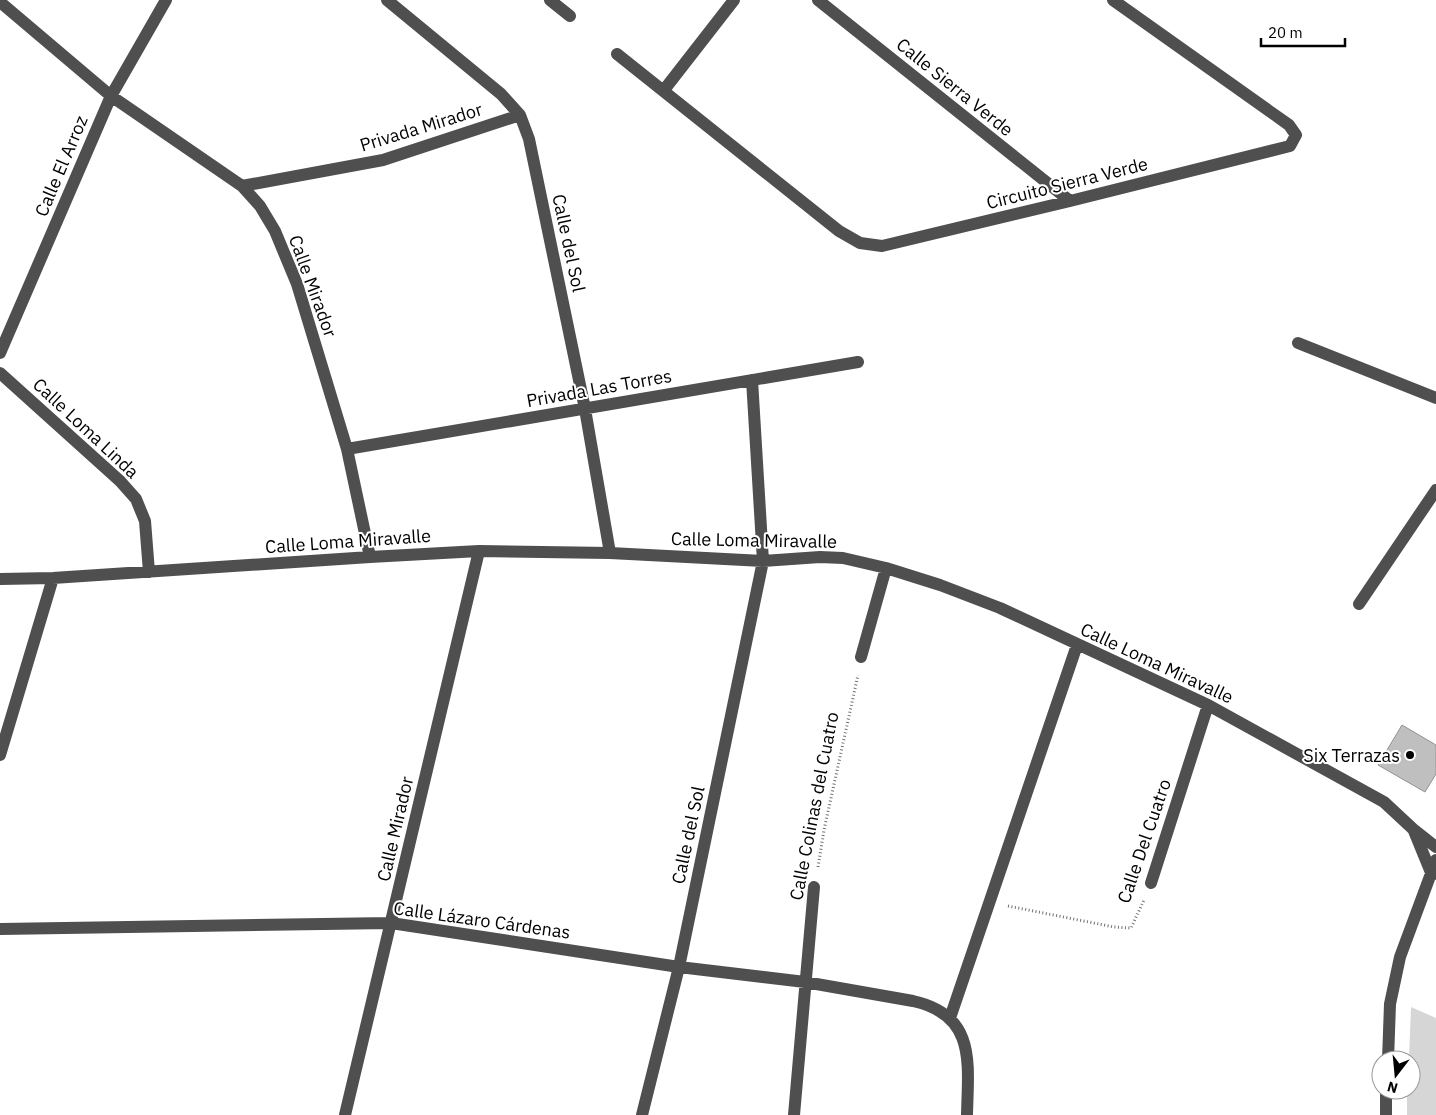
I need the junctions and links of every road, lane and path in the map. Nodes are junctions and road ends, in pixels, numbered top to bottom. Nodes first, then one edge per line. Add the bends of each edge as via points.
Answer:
1 (166, 0) edge
2 (387, 0) edge
3 (550, 0) edge
4 (734, 0) edge
5 (818, 0) edge
6 (1113, 0) edge
7 (0, 2) edge
8 (570, 16) dead end
9 (617, 54) dead end
10 (664, 90) junction
11 (111, 96) junction
12 (520, 115) junction
13 (242, 186) junction
14 (1070, 202) junction
15 (1298, 343) dead end
16 (0, 352) edge
17 (858, 362) dead end
18 (0, 374) edge
19 (752, 380) junction
20 (1436, 398) edge
21 (585, 408) junction
22 (347, 449) junction
23 (1436, 490) edge
24 (479, 552) junction
25 (610, 553) junction
26 (370, 557) junction
27 (763, 561) junction
28 (886, 568) junction
29 (149, 572) junction
30 (54, 578) junction
31 (0, 579) edge
32 (1359, 604) dead end
33 (1078, 645) junction
34 (861, 657) joint
35 (1208, 705) junction
36 (0, 755) edge
37 (1413, 829) junction
38 (1436, 847) edge
39 (1436, 860) edge
40 (1434, 878) edge
41 (1151, 884) joint
42 (814, 887) joint
43 (985, 913) junction
44 (391, 923) junction
45 (0, 929) edge
46 (679, 967) junction
47 (805, 982) junction
48 (950, 1018) junction
49 (1388, 1050) edge
50 (1386, 1100) edge
51 (345, 1115) edge
52 (642, 1115) edge
53 (794, 1115) edge
54 (967, 1115) edge
55 (1386, 1115) edge

1 - 11 street, Calle El Arroz
2 - 12 street, Calle del Sol via 501,94
3 - 8 street
4 - 10 street
5 - 14 street, Calle Sierra Verde
6 - 14 street, Circuito Sierra Verde via 1289,125 1296,135 1290,146
7 - 11 street, Calle Mirador
9 - 10 street, Circuito Sierra Verde
10 - 14 street, Circuito Sierra Verde via 839,231 860,243 882,246
11 - 13 street, Calle Mirador
11 - 16 street, Calle El Arroz
12 - 13 street, Privada Mirador via 383,160
12 - 21 street, Calle del Sol via 529,139
13 - 22 street, Calle Mirador via 260,206 275,231 297,284
15 - 20 street
17 - 19 street, Privada Las Torres
18 - 29 street, Calle Loma Linda via 136,499 145,521
19 - 21 street, Privada Las Torres
19 - 27 street, Calle del Sol
21 - 22 street, Privada Las Torres
21 - 25 street, Calle del Sol
22 - 26 street, Calle Mirador
23 - 32 street
24 - 25 street, Calle Loma Miravalle
24 - 26 street, Calle Loma Miravalle
24 - 44 street, Calle Mirador
25 - 27 street, Calle Loma Miravalle
26 - 29 street, Calle Loma Miravalle
27 - 28 street, Calle Loma Miravalle via 843,558
27 - 46 street, Calle del Sol
28 - 33 street, Calle Loma Miravalle via 1000,608
28 - 34 street
29 - 30 street, Calle Loma Miravalle
30 - 31 street, Calle Loma Miravalle
30 - 36 street
33 - 35 street, Calle Loma Miravalle
33 - 43 street
34 - 42 path, Calle Colinas del Cuatro
35 - 37 street, Calle Loma Miravalle via 1384,802
35 - 41 street, Calle Del Cuatro
37 - 38 street, Calle Loma Miravalle
37 - 40 street, Calle Loma Miravalle
39 - 40 street
40 - 49 street via 1400,957 1390,1004
41 - 43 path, Calle Del Cuatro via 1131,928 1010,906
42 - 47 street, Calle Colinas del Cuatro
43 - 48 street
44 - 45 street, Calle Lázaro Cárdenas
44 - 46 street, Calle Lázaro Cárdenas
44 - 51 street, Calle Mirador
46 - 47 street, Calle Lázaro Cárdenas
46 - 52 street, Calle del Sol
47 - 48 street, Calle Lázaro Cárdenas via 929,1005
47 - 53 street, Calle Colinas del Cuatro
48 - 54 street via 966,1047
50 - 55 street

